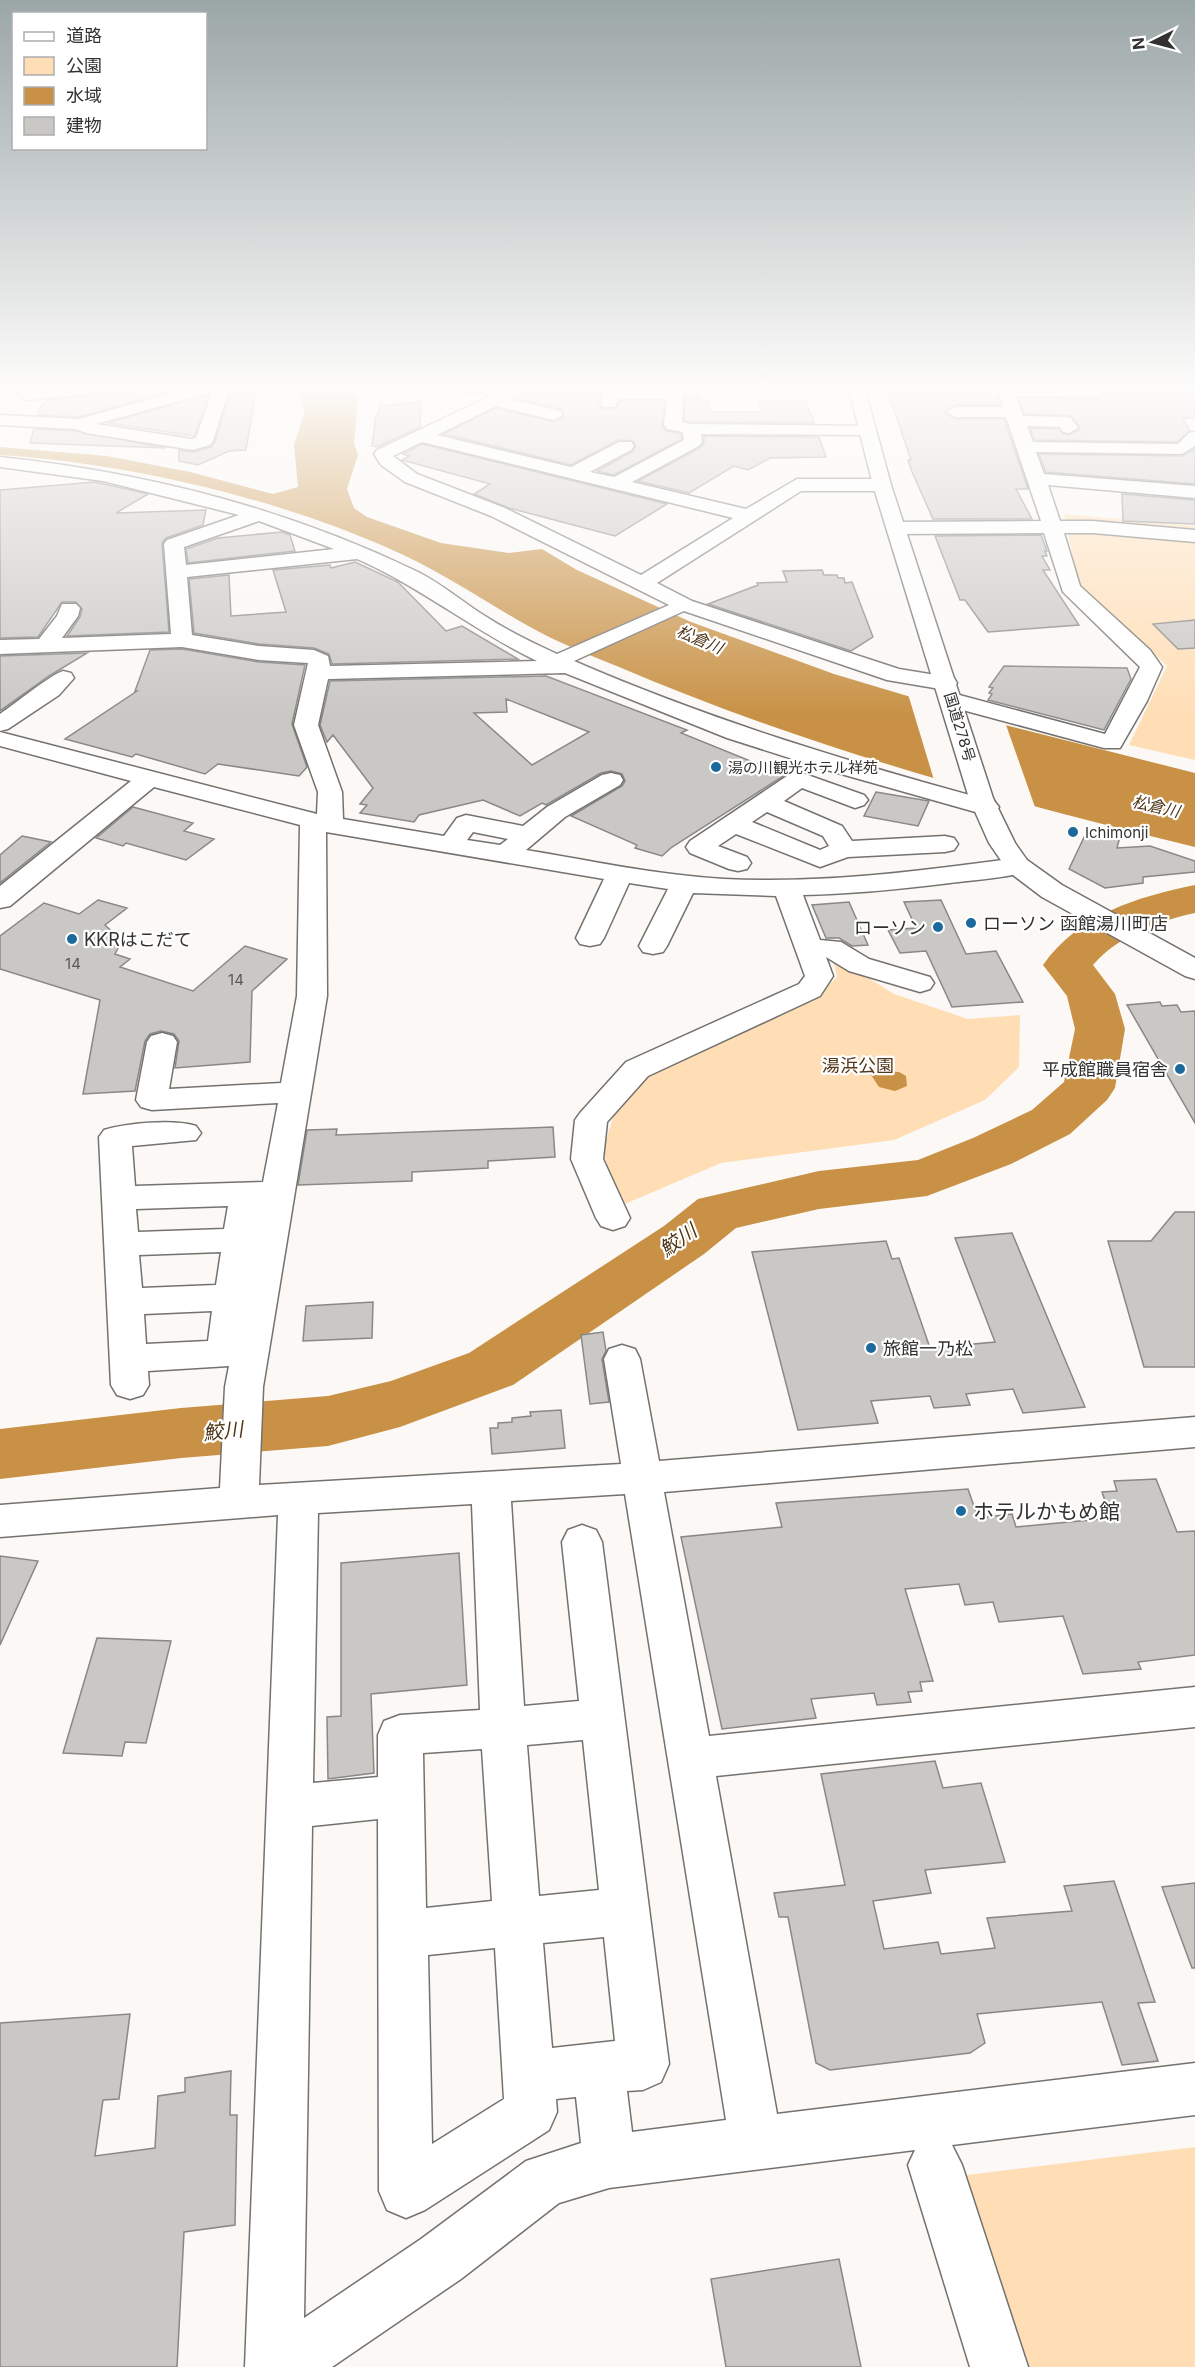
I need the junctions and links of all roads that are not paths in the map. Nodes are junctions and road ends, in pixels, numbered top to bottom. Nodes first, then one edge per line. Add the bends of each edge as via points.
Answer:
1 (184, 496) edge
2 (458, 496) edge
3 (668, 496) edge
4 (780, 496) edge
5 (886, 496) edge
6 (1042, 496) edge
7 (1147, 496) edge
8 (1195, 507) edge
9 (256, 516) junction
10 (750, 516) junction
11 (1053, 527) junction
12 (897, 528) junction
13 (1195, 536) edge
14 (358, 553) junction
15 (177, 572) junction
16 (642, 584) junction
17 (69, 608) dead end
18 (673, 610) dead end
19 (182, 640) junction
20 (45, 646) junction
21 (0, 647) edge
22 (570, 659) junction
23 (318, 673) junction
24 (63, 678) dead end
25 (950, 696) junction
26 (0, 724) edge
27 (0, 739) edge
28 (149, 778) junction
29 (611, 780) dead end
30 (855, 800) dead end
31 (766, 802) junction
32 (983, 803) junction
33 (322, 823) junction
34 (734, 824) junction
35 (529, 835) junction
36 (945, 844) dead end
37 (451, 845) junction
38 (854, 849) junction
39 (504, 855) junction
40 (738, 863) dead end
41 (1018, 866) junction
42 (620, 873) junction
43 (880, 881) junction
44 (684, 884) junction
45 (787, 889) junction
46 (0, 900) edge
47 (590, 938) dead end
48 (653, 946) dead end
49 (810, 949) junction
50 (1195, 970) edge
51 (920, 982) dead end
52 (162, 1042) dead end
53 (295, 1092) junction
54 (184, 1133) dead end
55 (262, 1193) junction
56 (119, 1198) junction
57 (613, 1218) dead end
58 (239, 1239) junction
59 (122, 1244) junction
60 (246, 1297) junction
61 (125, 1302) junction
62 (622, 1359) dead end
63 (1195, 1432) edge
64 (642, 1478) junction
65 (239, 1486) junction
66 (491, 1488) junction
67 (298, 1498) junction
68 (0, 1521) edge
69 (582, 1542) dead end
70 (1195, 1707) edge
71 (602, 1718) junction
72 (503, 1728) junction
73 (690, 1758) junction
74 (401, 1796) junction
75 (288, 1807) junction
76 (626, 1911) junction
77 (515, 1922) junction
78 (403, 1934) junction
79 (599, 2069) junction
80 (529, 2076) junction
81 (1195, 2088) edge
82 (756, 2142) junction
83 (609, 2161) junction
84 (935, 2165) dead end
85 (274, 2367) edge
86 (282, 2367) edge
87 (999, 2367) edge

1 - 9 main road
2 - 16 main road via 498,512
3 - 10 main road
4 - 10 main road
5 - 12 main road, 国道278号
6 - 11 main road
7 - 8 main road
9 - 14 main road
9 - 15 main road via 174,544
10 - 16 main road
11 - 12 main road
11 - 13 main road
11 - 25 main road via 1070,588 1151,667 1112,743
12 - 25 main road, 国道278号
14 - 15 main road
14 - 22 main road via 412,577 477,620
15 - 19 main road
16 - 25 main road via 685,605
17 - 20 main road
18 - 22 main road
19 - 20 main road
19 - 23 main road via 259,653 314,657 320,661
20 - 21 main road
22 - 23 main road
22 - 32 main road via 778,747
23 - 33 main road via 306,725 330,792
24 - 26 main road
25 - 32 main road, 国道278号
27 - 28 main road
28 - 33 main road
28 - 46 main road
29 - 35 main road via 556,812
30 - 31 main road via 799,778
31 - 34 main road
31 - 38 main road via 832,831
32 - 41 main road, 国道278号
33 - 37 main road
33 - 53 main road via 312,996
34 - 38 main road via 820,859
34 - 40 main road via 699,847
35 - 37 main road via 466,824
35 - 39 main road
36 - 38 main road
37 - 39 main road
38 - 43 main road
39 - 42 main road
41 - 43 main road
41 - 50 main road, 国道278号 via 1052,891
42 - 44 main road
42 - 47 main road
43 - 45 main road
44 - 45 main road
44 - 48 main road
45 - 49 main road
49 - 51 main road via 831,948 859,965
49 - 57 main road via 819,976 810,990 637,1069 591,1120 587,1159
52 - 53 main road via 152,1100
53 - 55 main road
54 - 56 main road via 115,1137
55 - 56 main road
55 - 58 main road
55 - 60 main road
56 - 59 main road
58 - 59 main road
58 - 60 main road
59 - 61 main road
60 - 61 main road
60 - 61 main road via 224,1354 130,1372
60 - 65 main road
62 - 64 main road
63 - 64 main road
64 - 66 main road
64 - 73 main road
65 - 67 main road
65 - 68 main road
66 - 67 main road
66 - 72 main road
67 - 75 main road
69 - 71 main road
70 - 73 main road
71 - 72 main road
71 - 76 main road
72 - 74 main road via 400,1735
72 - 77 main road
73 - 82 main road
74 - 75 main road
74 - 78 main road
75 - 85 main road
76 - 77 main road
76 - 79 main road via 643,2064
77 - 78 main road
77 - 80 main road
78 - 80 main road via 406,2191 531,2112
79 - 80 main road
79 - 83 main road
81 - 82 main road
82 - 83 main road
83 - 86 main road via 545,2180 441,2259
84 - 87 main road

